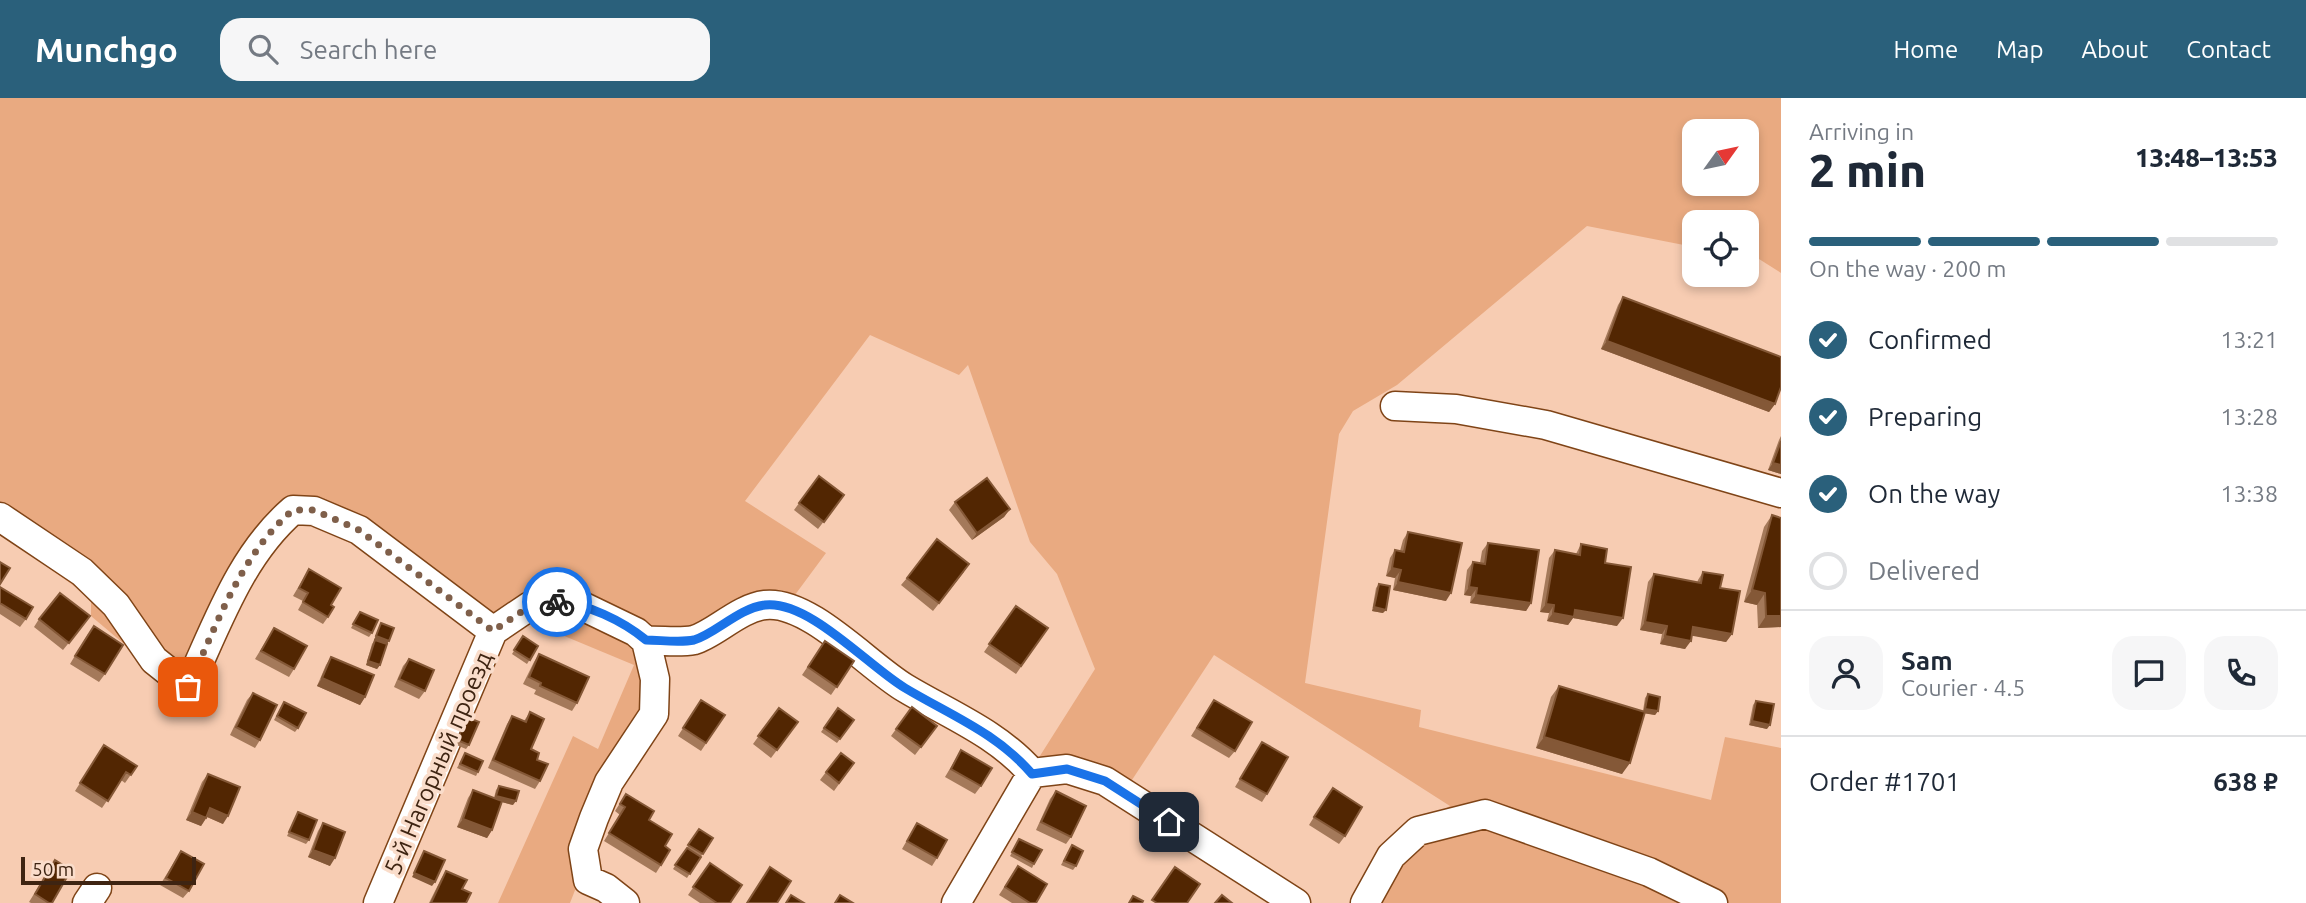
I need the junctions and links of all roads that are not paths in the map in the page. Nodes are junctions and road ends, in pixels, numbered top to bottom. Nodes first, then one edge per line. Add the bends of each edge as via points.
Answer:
1 (1395, 405) dead end
2 (1781, 493) edge
3 (0, 517) edge
4 (493, 631) junction
5 (646, 640) junction
6 (1032, 774) junction
7 (378, 903) edge
8 (625, 903) edge
9 (956, 903) edge
10 (1296, 903) edge
11 (1365, 903) edge
12 (1713, 903) edge

1 - 2 street via 1456,409 1546,425
3 - 4 street via 82,572 116,605 154,660 188,687 239,576 272,529 293,510 314,510 359,530
4 - 5 street, 5-й Нагорный проезд via 530,606 558,602 580,605
4 - 7 street, 5-й Нагорный проезд
5 - 6 street via 694,640 765,605 787,607 903,687 987,733
5 - 8 street via 654,679 654,714 609,782 583,849 588,880
6 - 9 street
6 - 10 street via 1067,769 1105,781
11 - 12 street via 1391,856 1418,831 1485,814 1649,872

